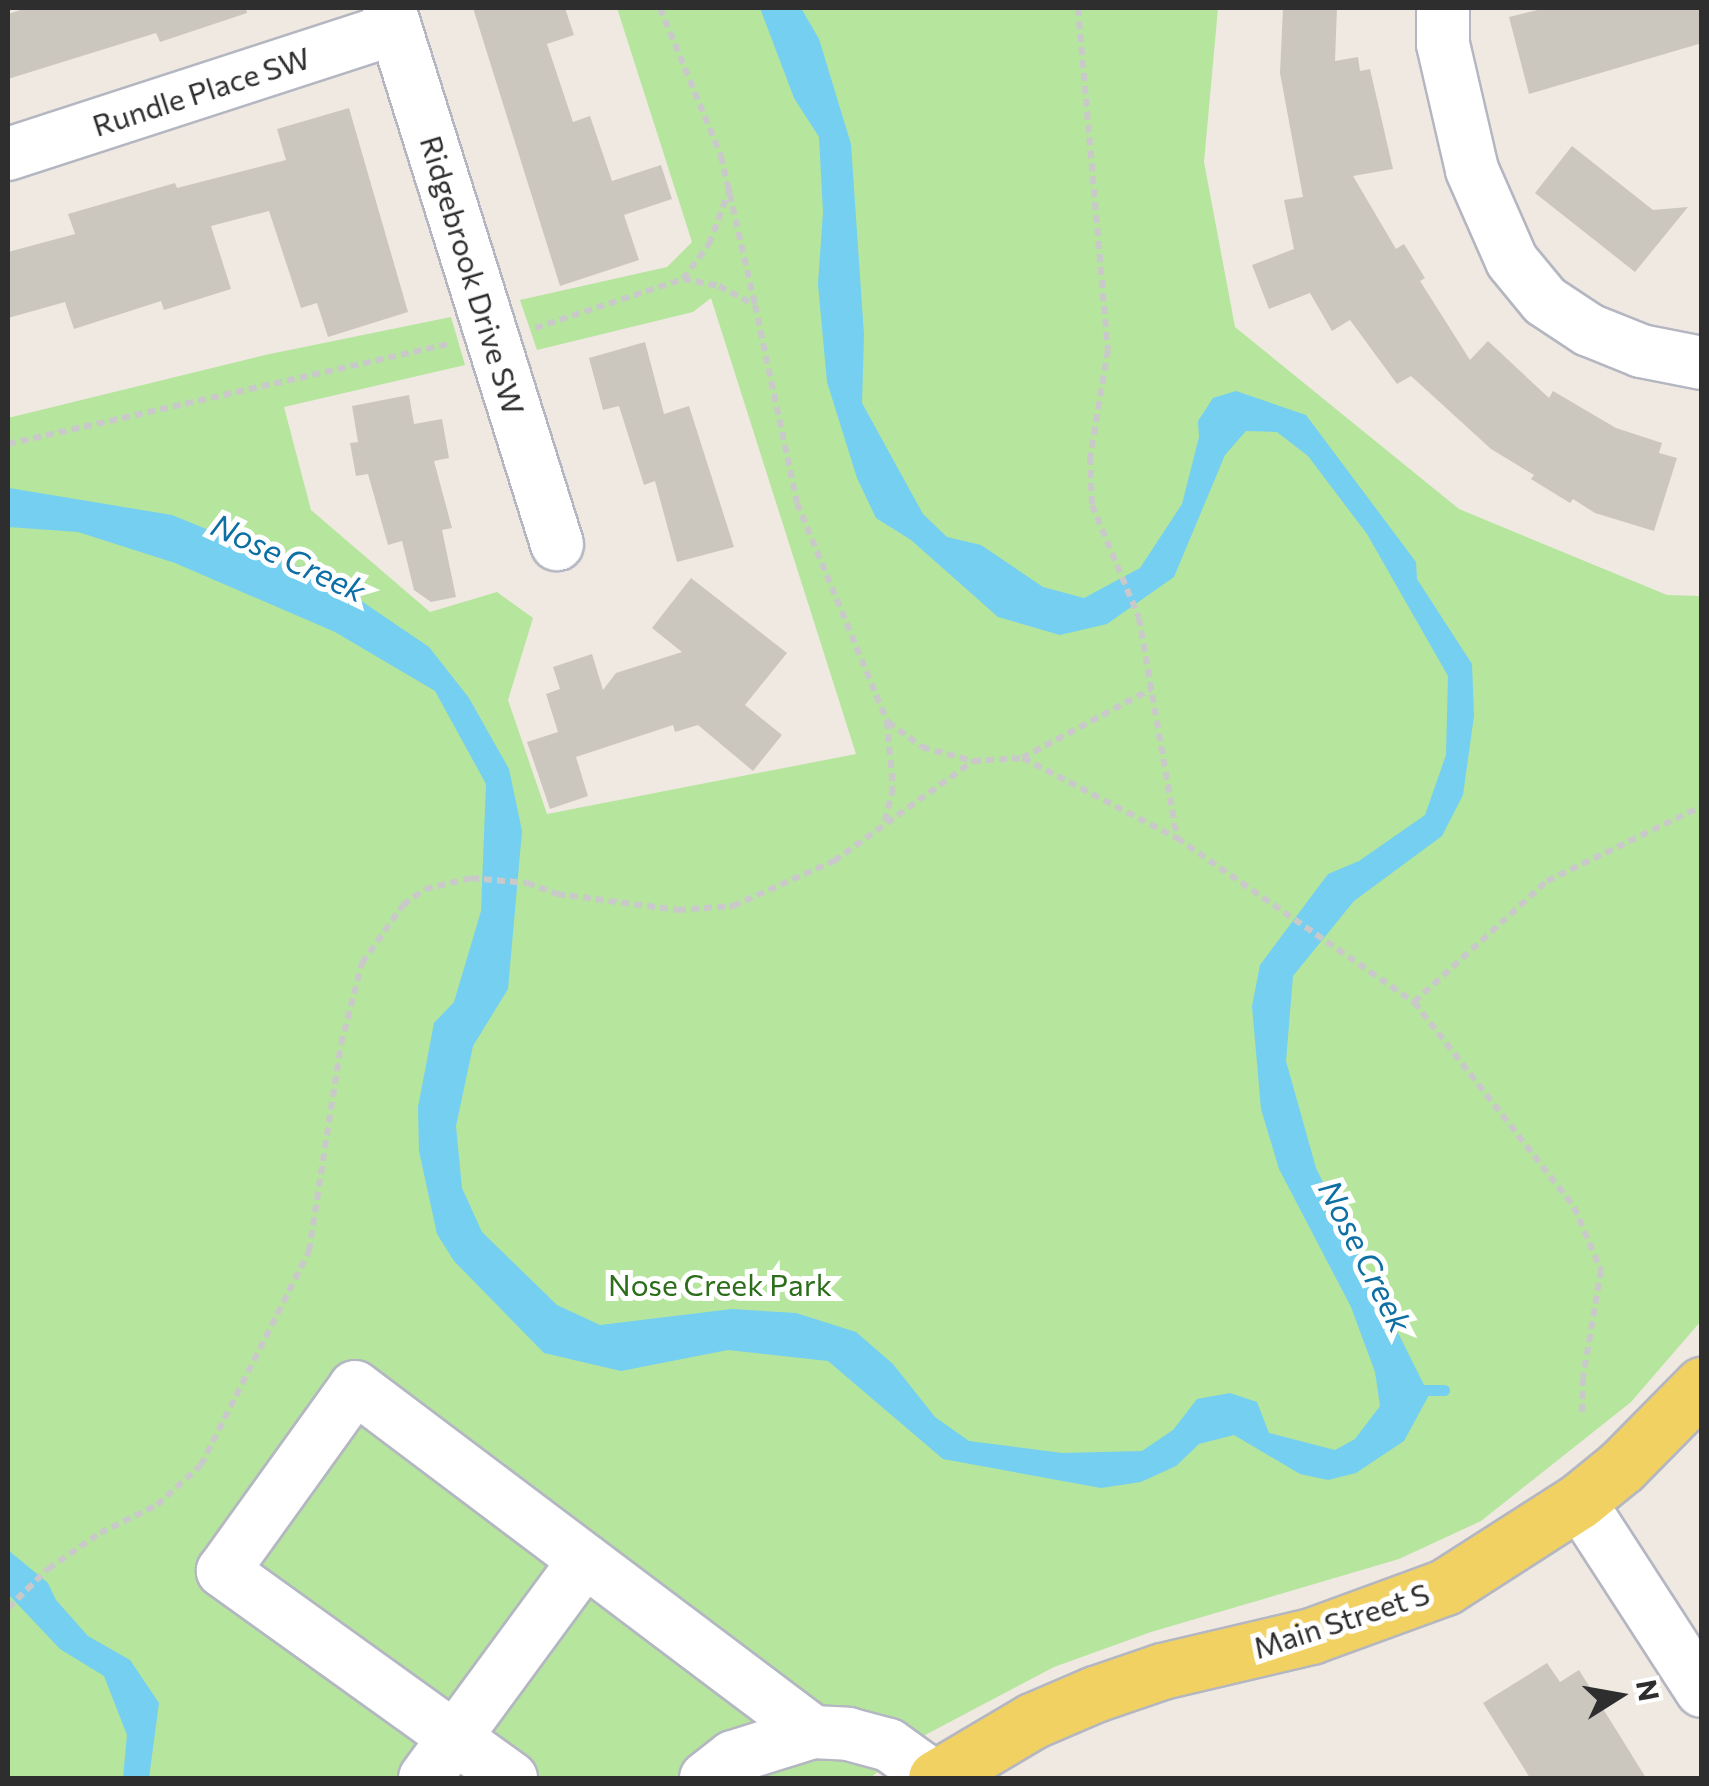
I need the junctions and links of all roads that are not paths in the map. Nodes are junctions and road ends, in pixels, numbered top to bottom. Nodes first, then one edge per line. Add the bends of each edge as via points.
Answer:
1 (1443, 8) edge
2 (392, 18) edge
3 (8, 154) edge
4 (1702, 363) edge
5 (557, 544) dead end
6 (1702, 1384) edge
7 (1579, 1501) junction
8 (585, 1560) junction
9 (1702, 1690) edge
10 (813, 1732) junction
11 (440, 1758) edge
12 (511, 1778) edge
13 (706, 1778) edge
14 (936, 1778) edge

1 - 4 street via 1443,44 1472,170 1512,260 1545,301 1588,330 1640,351
2 - 3 street, Rundle Place SW
2 - 5 street, Ridgebrook Drive SW
6 - 7 main road, Main Street S
7 - 9 street
7 - 14 main road, Main Street S via 1445,1586 1311,1636 1162,1671 1096,1694 1032,1721
8 - 10 street
8 - 11 street
8 - 11 street via 356,1387 223,1571
10 - 13 street via 733,1757
10 - 14 street via 889,1745
11 - 12 street

